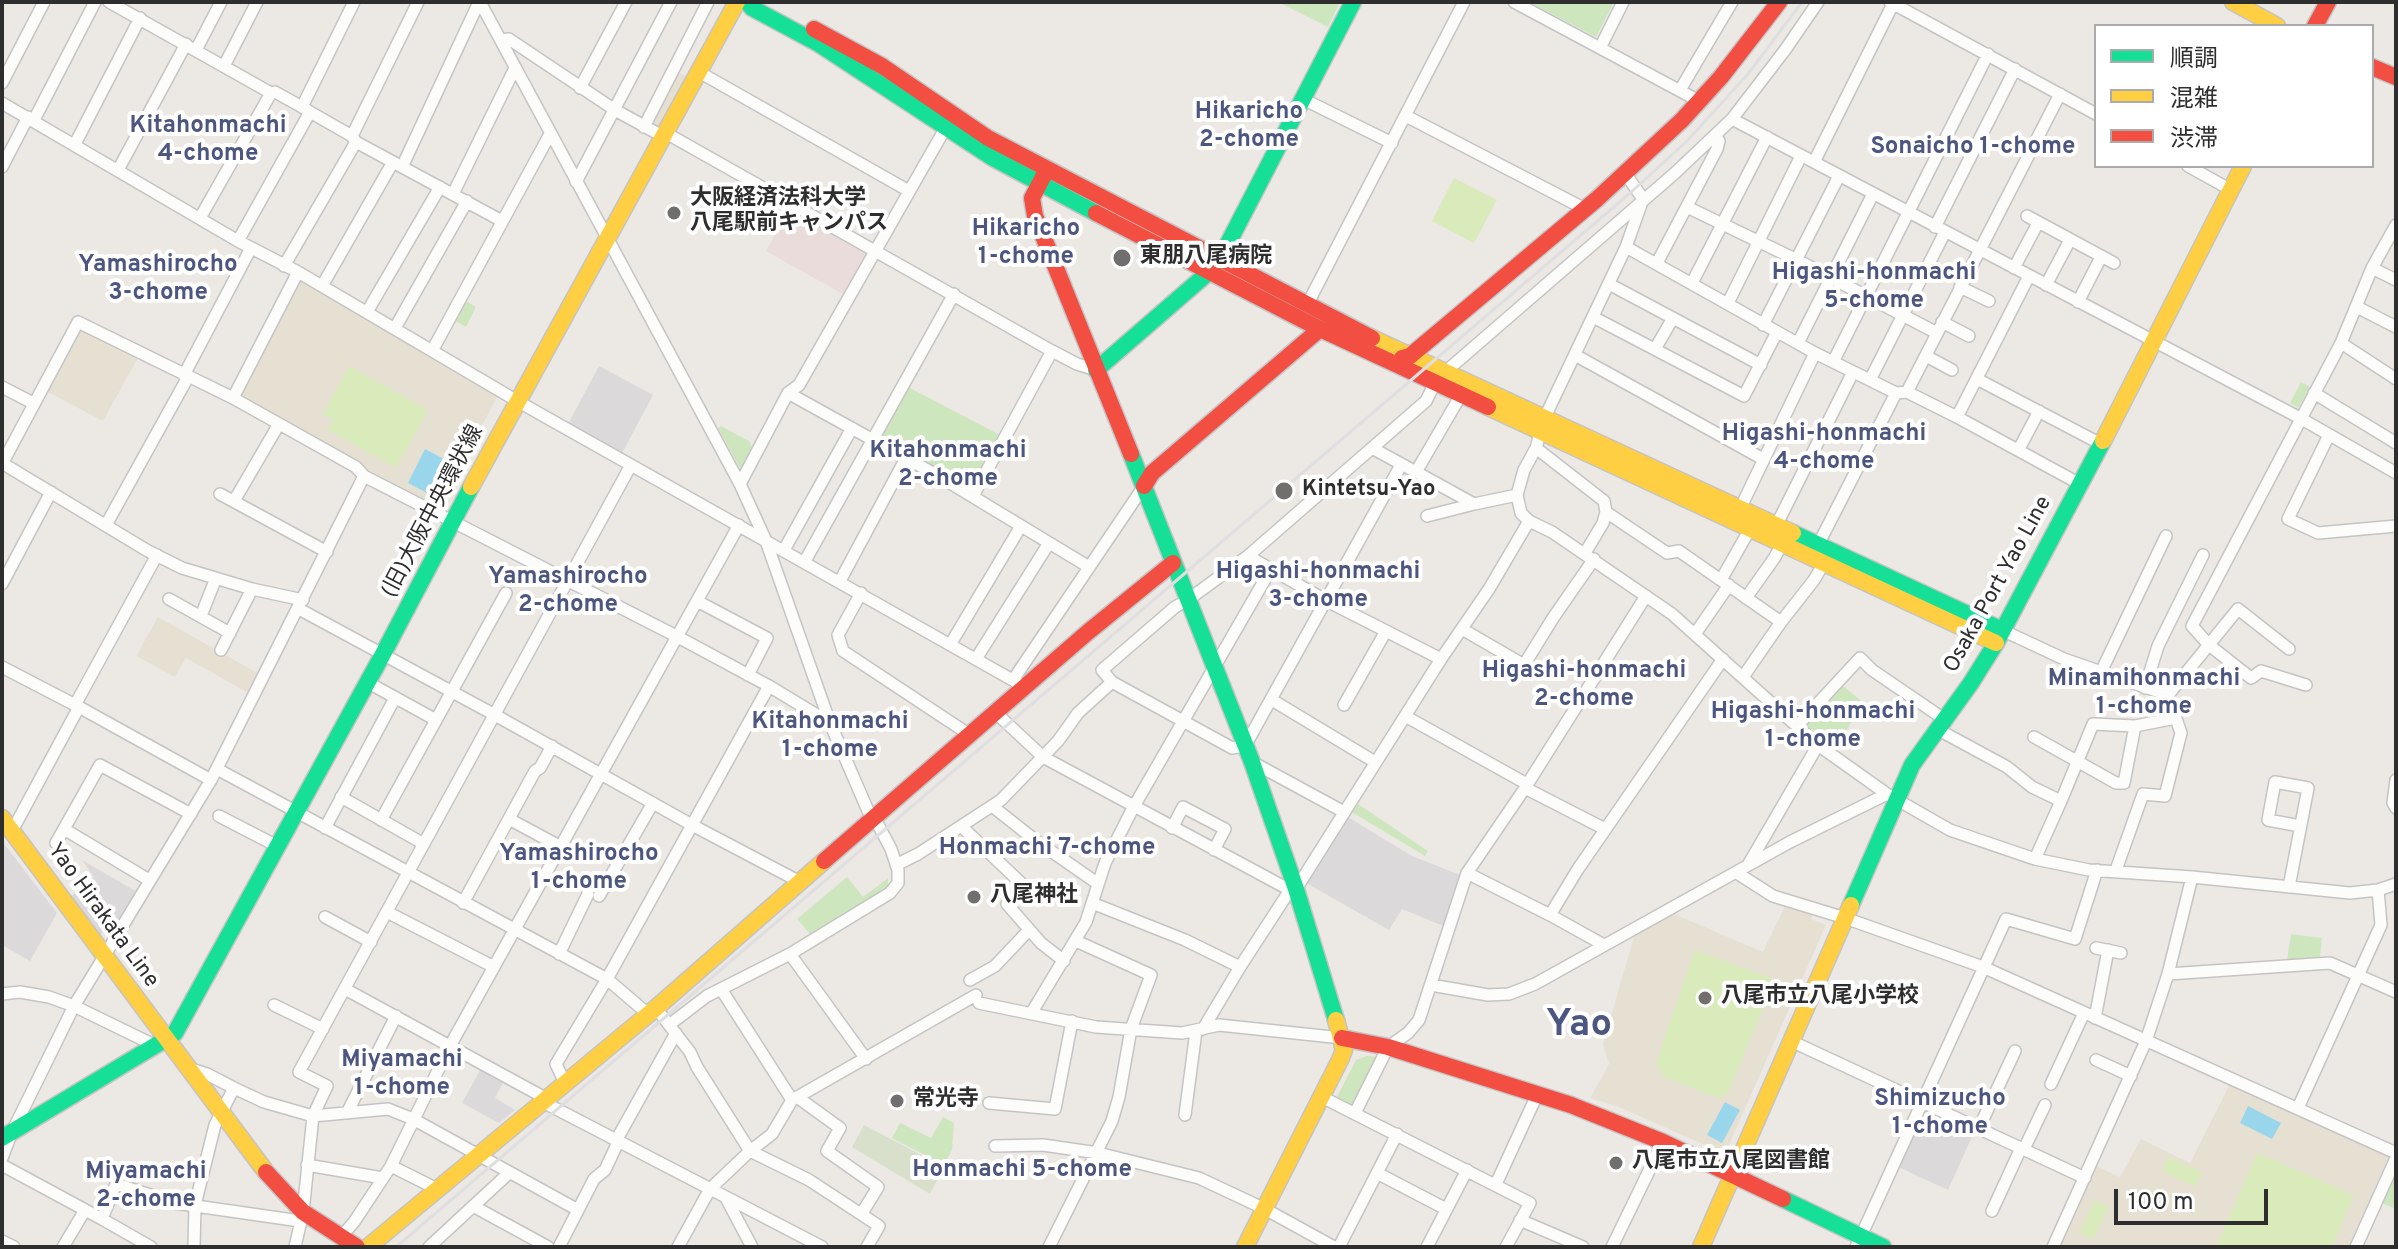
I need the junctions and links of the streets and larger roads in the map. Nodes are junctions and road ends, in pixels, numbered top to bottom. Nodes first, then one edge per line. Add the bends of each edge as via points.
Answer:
1 (44, 2) edge
2 (95, 2) edge
3 (109, 2) edge
4 (221, 2) edge
5 (257, 2) edge
6 (354, 2) edge
7 (418, 2) edge
8 (480, 2) edge
9 (626, 2) edge
10 (671, 2) edge
11 (708, 2) edge
12 (737, 2) edge
13 (747, 2) edge
14 (763, 2) edge
15 (1353, 2) edge
16 (1464, 2) edge
17 (1623, 2) edge
18 (1732, 2) edge
19 (1779, 2) edge
20 (1818, 2) edge
21 (2233, 2) edge
22 (2328, 2) edge
23 (1518, 3) edge
24 (1892, 3) edge
25 (140, 18) junction
26 (2273, 24) edge
27 (2316, 24) edge
28 (501, 40) junction
29 (191, 47) junction
30 (1600, 48) junction
31 (1988, 54) junction
32 (224, 66) junction
33 (515, 68) junction
34 (2374, 68) edge
35 (2015, 69) junction
36 (699, 72) junction
37 (2396, 77) edge
38 (2, 83) edge
39 (580, 88) junction
40 (1680, 90) junction
41 (271, 93) junction
42 (2060, 94) junction
43 (1303, 99) junction
44 (1699, 101) junction
45 (2, 103) edge
46 (306, 109) junction
47 (615, 110) junction
48 (2094, 113) edge
49 (1406, 116) junction
50 (31, 118) junction
51 (1732, 119) junction
52 (644, 127) junction
53 (946, 127) junction
54 (550, 134) junction
55 (665, 135) junction
56 (1715, 135) junction
57 (1767, 137) junction
58 (354, 139) junction
59 (1392, 143) junction
60 (75, 144) junction
61 (1801, 156) junction
62 (1814, 162) junction
63 (398, 164) junction
64 (2, 167) edge
65 (2192, 168) edge
66 (2242, 168) edge
67 (118, 170) junction
68 (1625, 173) junction
69 (1839, 176) junction
70 (1043, 177) junction
71 (576, 182) junction
72 (440, 187) junction
73 (2231, 190) junction
74 (909, 191) junction
75 (453, 194) junction
76 (1873, 194) junction
77 (1643, 199) junction
78 (467, 201) junction
79 (1687, 207) junction
80 (1585, 209) junction
81 (1908, 213) junction
82 (2027, 216) dead end
83 (200, 218) junction
84 (502, 221) junction
85 (2038, 223) junction
86 (1723, 224) junction
87 (2396, 225) edge
88 (1940, 229) junction
89 (607, 238) junction
90 (2070, 240) junction
91 (238, 241) junction
92 (1759, 241) junction
93 (1626, 247) junction
94 (251, 248) junction
95 (875, 250) junction
96 (1980, 251) junction
97 (2101, 257) junction
98 (1795, 259) junction
99 (1657, 263) junction
100 (2114, 263) dead end
101 (284, 266) junction
102 (1214, 266) junction
103 (2014, 268) junction
104 (2372, 268) junction
105 (298, 272) junction
106 (2029, 276) junction
107 (1830, 278) junction
108 (2396, 280) edge
109 (1692, 283) junction
110 (1609, 284) junction
111 (2046, 285) junction
112 (322, 286) junction
113 (1960, 287) junction
114 (954, 294) junction
115 (1867, 296) junction
116 (1989, 301) dead end
117 (2078, 302) junction
118 (1728, 303) junction
119 (1307, 305) junction
120 (2357, 307) junction
121 (367, 312) junction
122 (1903, 315) junction
123 (1593, 317) junction
124 (1673, 318) junction
125 (1763, 325) junction
126 (1940, 327) junction
127 (2396, 327) edge
128 (395, 328) junction
129 (1320, 329) junction
130 (1777, 332) junction
131 (1969, 336) dead end
132 (2153, 340) junction
133 (1798, 343) junction
134 (2341, 343) junction
135 (1655, 349) junction
136 (432, 351) junction
137 (1052, 351) junction
138 (1815, 353) junction
139 (1575, 355) junction
140 (1410, 356) junction
141 (1926, 356) junction
142 (1389, 361) junction
143 (1833, 362) junction
144 (1761, 365) junction
145 (1096, 370) junction
146 (1952, 370) dead end
147 (1853, 372) junction
148 (186, 376) junction
149 (1440, 378) junction
150 (1977, 379) junction
151 (2396, 379) edge
152 (1870, 380) junction
153 (2, 387) edge
154 (1901, 392) junction
155 (788, 393) junction
156 (2314, 393) junction
157 (1461, 395) junction
158 (233, 398) junction
159 (519, 402) junction
160 (33, 403) junction
161 (2039, 411) junction
162 (1957, 417) junction
163 (2300, 418) junction
164 (279, 424) junction
165 (852, 428) junction
166 (1540, 433) junction
167 (2329, 435) junction
168 (873, 440) junction
169 (2396, 443) edge
170 (2101, 444) junction
171 (1372, 448) junction
172 (2019, 449) junction
173 (906, 458) junction
174 (1763, 459) junction
175 (2, 463) edge
176 (631, 465) junction
177 (1401, 465) junction
178 (1416, 472) junction
179 (2396, 473) edge
180 (364, 476) junction
181 (740, 484) junction
182 (2080, 484) junction
183 (1144, 486) junction
184 (51, 492) junction
185 (220, 494) dead end
186 (1517, 495) junction
187 (973, 496) junction
188 (234, 501) junction
189 (1474, 504) junction
190 (1740, 509) junction
191 (1606, 512) junction
192 (1427, 516) dead end
193 (452, 521) junction
194 (1529, 521) junction
195 (106, 525) junction
196 (739, 525) junction
197 (1021, 526) junction
198 (1776, 526) junction
199 (2396, 526) edge
200 (1750, 529) junction
201 (2166, 536) dead end
202 (766, 541) junction
203 (1049, 543) junction
204 (1782, 543) junction
205 (1818, 545) junction
206 (784, 550) junction
207 (327, 552) junction
208 (157, 555) junction
209 (2203, 555) dead end
210 (1248, 556) junction
211 (1589, 556) junction
212 (805, 561) junction
213 (1173, 563) junction
214 (1824, 563) junction
215 (1089, 567) junction
216 (1271, 569) junction
217 (216, 578) junction
218 (567, 580) junction
219 (840, 581) junction
220 (1725, 583) junction
221 (2, 584) edge
222 (252, 589) junction
223 (506, 593) dead end
224 (861, 593) junction
225 (1646, 596) junction
226 (1746, 598) junction
227 (169, 599) dead end
228 (1189, 599) junction
229 (697, 601) junction
230 (1327, 601) junction
231 (301, 605) junction
232 (201, 616) junction
233 (1781, 622) junction
234 (1462, 629) junction
235 (1386, 631) junction
236 (230, 633) junction
237 (1695, 634) junction
238 (1999, 636) junction
239 (678, 637) junction
240 (950, 645) junction
241 (2209, 645) junction
242 (2289, 649) dead end
243 (221, 650) dead end
244 (383, 654) junction
245 (976, 659) junction
246 (1441, 659) junction
247 (1723, 659) junction
248 (1216, 666) junction
249 (2, 667) edge
250 (2101, 672) junction
251 (748, 675) junction
252 (1743, 677) junction
253 (367, 682) junction
254 (1112, 682) junction
255 (1019, 684) junction
256 (2306, 685) dead end
257 (769, 686) junction
258 (2145, 688) junction
259 (452, 692) junction
260 (2168, 695) junction
261 (395, 698) junction
262 (1272, 700) junction
263 (1344, 705) dead end
264 (77, 706) junction
265 (996, 713) junction
266 (495, 715) junction
267 (1405, 716) junction
268 (2176, 718) junction
269 (436, 720) junction
270 (1184, 722) junction
271 (830, 723) junction
272 (1940, 724) junction
273 (1797, 726) junction
274 (2135, 726) junction
275 (970, 735) junction
276 (2034, 737) dead end
277 (1818, 745) junction
278 (552, 746) junction
279 (1248, 754) junction
280 (1043, 757) junction
281 (1375, 762) junction
282 (2077, 762) junction
283 (602, 774) junction
284 (214, 775) junction
285 (2396, 780) edge
286 (1526, 786) junction
287 (341, 797) junction
288 (1891, 797) junction
289 (2061, 801) junction
290 (653, 803) junction
291 (992, 806) junction
292 (1133, 808) junction
293 (2396, 808) edge
294 (295, 812) junction
295 (1344, 812) junction
296 (191, 814) junction
297 (219, 816) dead end
298 (873, 818) junction
299 (509, 819) junction
300 (381, 820) junction
301 (7, 825) edge
302 (692, 825) junction
303 (961, 826) junction
304 (2300, 826) junction
305 (325, 828) junction
306 (1172, 828) junction
307 (64, 829) junction
308 (1605, 829) junction
309 (56, 843) dead end
310 (424, 844) junction
311 (277, 846) junction
312 (561, 847) junction
313 (1214, 850) junction
314 (2035, 859) junction
315 (896, 865) junction
316 (1748, 866) junction
317 (2097, 870) junction
318 (2116, 870) junction
319 (408, 873) junction
320 (1467, 873) junction
321 (1737, 873) junction
322 (2192, 877) junction
323 (149, 880) junction
324 (802, 883) junction
325 (1097, 883) junction
326 (2396, 884) edge
327 (2289, 887) junction
328 (1293, 889) junction
329 (2378, 890) junction
330 (463, 903) junction
331 (1092, 903) junction
332 (387, 912) junction
333 (1550, 915) junction
334 (325, 917) dead end
335 (1845, 918) junction
336 (1029, 930) junction
337 (514, 931) junction
338 (1076, 941) junction
339 (371, 942) junction
340 (1604, 945) junction
341 (2108, 950) dead end
342 (559, 954) junction
343 (790, 954) junction
344 (104, 957) junction
345 (1064, 961) junction
346 (494, 967) junction
347 (1240, 967) junction
348 (1983, 967) junction
349 (2168, 974) junction
350 (2358, 975) junction
351 (607, 979) junction
352 (970, 980) dead end
353 (1431, 985) junction
354 (345, 989) junction
355 (721, 989) junction
356 (2396, 992) edge
357 (2, 994) edge
358 (274, 1005) dead end
359 (74, 1006) junction
360 (652, 1011) junction
361 (1032, 1012) junction
362 (2090, 1015) junction
363 (396, 1016) junction
364 (1072, 1021) junction
365 (323, 1029) junction
366 (672, 1029) junction
367 (1131, 1029) junction
368 (1199, 1030) junction
369 (1342, 1038) junction
370 (1791, 1041) junction
371 (2146, 1041) junction
372 (161, 1042) junction
373 (450, 1046) junction
374 (1388, 1047) junction
375 (2015, 1051) dead end
376 (866, 1059) junction
377 (2096, 1060) dead end
378 (188, 1069) junction
379 (2131, 1076) junction
380 (565, 1083) junction
381 (2051, 1084) dead end
382 (234, 1088) junction
383 (1537, 1095) junction
384 (1322, 1097) junction
385 (794, 1098) junction
386 (545, 1100) junction
387 (1922, 1101) junction
388 (989, 1103) dead end
389 (2045, 1105) dead end
390 (2298, 1108) junction
391 (221, 1113) junction
392 (347, 1113) junction
393 (1355, 1113) junction
394 (1185, 1115) dead end
395 (313, 1116) junction
396 (413, 1119) junction
397 (1979, 1128) junction
398 (1397, 1134) junction
399 (7, 1135) edge
400 (618, 1139) junction
401 (1663, 1142) junction
402 (995, 1146) dead end
403 (2022, 1149) junction
404 (750, 1151) junction
405 (1098, 1153) junction
406 (477, 1155) junction
407 (2396, 1156) edge
408 (2, 1158) edge
409 (2, 1165) edge
410 (307, 1165) junction
411 (391, 1166) junction
412 (1467, 1170) junction
413 (509, 1173) junction
414 (1377, 1173) junction
415 (1732, 1175) junction
416 (383, 1178) junction
417 (2085, 1178) junction
418 (1496, 1184) junction
419 (437, 1189) junction
420 (710, 1189) junction
421 (725, 1196) junction
422 (195, 1205) junction
423 (473, 1206) junction
424 (1265, 1209) junction
425 (1446, 1209) junction
426 (85, 1210) junction
427 (578, 1210) junction
428 (1992, 1211) dead end
429 (862, 1213) junction
430 (302, 1216) junction
431 (102, 1219) junction
432 (1520, 1220) junction
433 (340, 1238) junction
434 (2, 1241) edge
435 (1858, 1242) edge
436 (14, 1247) edge
437 (63, 1247) edge
438 (151, 1247) edge
439 (194, 1247) edge
440 (295, 1247) edge
441 (357, 1247) edge
442 (368, 1247) edge
443 (429, 1247) edge
444 (548, 1247) edge
445 (559, 1247) edge
446 (678, 1247) edge
447 (752, 1247) edge
448 (822, 1247) edge
449 (867, 1247) edge
450 (1049, 1247) edge
451 (1245, 1247) edge
452 (1337, 1247) edge
453 (1427, 1247) edge
454 (1506, 1247) edge
455 (1583, 1247) edge
456 (1612, 1247) edge
457 (1701, 1247) edge
458 (1883, 1247) edge
459 (2053, 1247) edge
460 (2356, 1247) edge

1 - 38 street
2 - 50 street
3 - 25 street
4 - 29 street
5 - 32 street
6 - 46 street
7 - 58 street
8 - 28 street
8 - 63 street
9 - 39 street
10 - 47 street
11 - 52 street
12 - 36 street, (旧)大阪中央環状線
13 - 53 street
14 - 70 street via 882,66
15 - 43 street
16 - 49 street
17 - 30 street
18 - 40 street
19 - 44 street
20 - 51 street
21 - 26 street
22 - 27 street
23 - 30 street
24 - 31 street
24 - 62 street
25 - 29 street
25 - 60 street
28 - 33 street
28 - 39 street via 509,39
29 - 32 street
29 - 67 street
30 - 40 street
31 - 35 street
31 - 81 street
32 - 41 street
33 - 54 street
33 - 75 street
34 - 37 street
35 - 42 street
35 - 88 street
36 - 55 street, (旧)大阪中央環状線
36 - 74 street
39 - 47 street
40 - 44 street
41 - 46 street
41 - 83 street
42 - 48 street
42 - 96 street
43 - 59 street
43 - 102 street
44 - 68 street
45 - 50 street
46 - 58 street
46 - 91 street
47 - 52 street
47 - 71 street
49 - 59 street
49 - 80 street
50 - 60 street
50 - 64 street
51 - 56 street
51 - 57 street
52 - 55 street
53 - 70 street
53 - 74 street
54 - 71 street
54 - 84 street
55 - 89 street, (旧)大阪中央環状線
55 - 95 street
56 - 77 street
56 - 79 street via 1717,149
57 - 61 street
57 - 86 street
58 - 63 street
58 - 101 street
59 - 119 street
60 - 67 street
61 - 62 street
61 - 92 street
62 - 69 street
63 - 72 street
63 - 112 street
65 - 73 street
66 - 73 street, Osaka Port Yao Line
67 - 83 street
68 - 77 street
68 - 80 street
69 - 76 street
69 - 98 street
70 - 102 street
70 - 145 street via 1032,198 1035,216
71 - 89 street
72 - 75 street
72 - 121 street
73 - 132 street, Osaka Port Yao Line
74 - 95 street
75 - 78 street
76 - 81 street
76 - 107 street
77 - 93 street
77 - 149 street
78 - 84 street
78 - 128 street
79 - 86 street
79 - 99 street
80 - 140 street
81 - 88 street
81 - 115 street
82 - 85 street
83 - 91 street
84 - 136 street
85 - 90 street
85 - 103 street
86 - 92 street
86 - 109 street
87 - 104 street
88 - 96 street
88 - 122 street
89 - 159 street, (旧)大阪中央環状線
89 - 181 street
90 - 97 street
90 - 111 street
91 - 94 street
92 - 98 street
92 - 118 street
93 - 99 street
93 - 110 street
94 - 101 street
94 - 148 street
95 - 114 street
95 - 155 street via 799,385
96 - 103 street
96 - 113 street
97 - 100 street
97 - 117 street
98 - 107 street
98 - 125 street
99 - 109 street
101 - 105 street
102 - 119 street
102 - 129 street
102 - 145 street
103 - 106 street
104 - 108 street
104 - 120 street
105 - 112 street
105 - 158 street
106 - 111 street
106 - 150 street
107 - 115 street
107 - 133 street
109 - 118 street
110 - 123 street
110 - 124 street
111 - 117 street
112 - 121 street
113 - 116 street
113 - 126 street
114 - 137 street
114 - 168 street
115 - 122 street
115 - 143 street
117 - 132 street
118 - 125 street
119 - 140 street
120 - 127 street
120 - 134 street
121 - 128 street
122 - 126 street
122 - 152 street
123 - 135 street
123 - 139 street
124 - 135 street
124 - 144 street
125 - 130 street
126 - 131 street
126 - 141 street
128 - 136 street
129 - 142 street
129 - 183 street via 1152,473
130 - 133 street
130 - 144 street
132 - 163 street
132 - 170 street, Osaka Port Yao Line
133 - 138 street
134 - 151 street
134 - 156 street
135 - 144 street via 1744,396
136 - 159 street
137 - 145 street
137 - 187 street
138 - 143 street
138 - 174 street
139 - 166 street
139 - 174 street
140 - 142 street
140 - 149 street
141 - 146 street
141 - 154 street
142 - 149 street
143 - 147 street
145 - 183 street
147 - 152 street
147 - 198 street
148 - 158 street
148 - 160 street via 78,322
148 - 195 street
149 - 157 street
149 - 166 street
149 - 171 street via 1426,401
150 - 161 street
150 - 162 street
152 - 154 street
153 - 160 street
154 - 162 street
154 - 205 street
155 - 165 street
155 - 181 street
156 - 163 street
156 - 169 street
157 - 166 street
157 - 178 street
158 - 164 street
159 - 176 street
159 - 193 street, (旧)大阪中央環状線
160 - 175 street
161 - 170 street
161 - 172 street
162 - 172 street
163 - 167 street
163 - 241 street via 2192,626
164 - 180 street
164 - 188 street
165 - 168 street
165 - 206 street
166 - 186 street
166 - 190 street
166 - 191 street via 1604,501
166 - 200 street
167 - 179 street
167 - 199 street via 2288,519 2318,533
168 - 173 street
168 - 212 street
170 - 182 street, Osaka Port Yao Line
171 - 177 street
171 - 210 street
172 - 182 street
173 - 187 street
173 - 219 street
174 - 190 street
175 - 184 street
176 - 196 street
176 - 218 street
177 - 178 street
177 - 230 street
178 - 189 street
180 - 193 street
180 - 207 street
181 - 202 street
182 - 238 street, Osaka Port Yao Line
183 - 213 street
183 - 215 street
184 - 195 street
184 - 221 street
185 - 188 street
186 - 189 street
186 - 194 street
187 - 197 street
188 - 207 street
189 - 192 street
190 - 198 street
191 - 211 street
191 - 220 street
193 - 218 street
193 - 244 street, (旧)大阪中央環状線
194 - 211 street
194 - 234 street
195 - 208 street
196 - 202 street
196 - 229 street
197 - 203 street
197 - 240 street
198 - 205 street
200 - 204 street
200 - 220 street
201 - 250 street
202 - 206 street
202 - 271 street
203 - 215 street
203 - 245 street
204 - 214 street
204 - 226 street
205 - 238 street
206 - 212 street
207 - 231 street
208 - 217 street
208 - 264 street
209 - 258 street via 2158,646
210 - 216 street
210 - 228 street
211 - 225 street
211 - 234 street via 1524,665
212 - 219 street
213 - 228 street
213 - 255 street
214 - 233 street
214 - 238 street
215 - 255 street
216 - 230 street
216 - 248 street
217 - 222 street
217 - 232 street
218 - 239 street
218 - 266 street
219 - 224 street
220 - 226 street
220 - 237 street
222 - 231 street
222 - 236 street
223 - 259 street
224 - 240 street
224 - 275 street via 838,635 843,651
225 - 237 street
225 - 286 street
226 - 233 street
227 - 232 street
228 - 248 street
228 - 254 street via 1102,670
229 - 239 street
229 - 251 street via 767,638
230 - 235 street
230 - 262 street
231 - 244 street
231 - 284 street
232 - 236 street
233 - 252 street
234 - 246 street
235 - 246 street
235 - 263 street
236 - 243 street
237 - 247 street
238 - 250 street
238 - 272 street, Osaka Port Yao Line
239 - 251 street
239 - 283 street
240 - 245 street
241 - 242 street via 2238,609
241 - 256 street via 2251,678 2261,671
241 - 260 street
244 - 253 street, (旧)大阪中央環状線
244 - 259 street
245 - 255 street
246 - 267 street
247 - 252 street
247 - 308 street
248 - 270 street
248 - 279 street
249 - 264 street
250 - 258 street
251 - 257 street
252 - 273 street
253 - 261 street
253 - 294 street, (旧)大阪中央環状線
254 - 270 street
254 - 280 street via 1078,713
255 - 265 street
257 - 271 street
257 - 302 street
258 - 260 street
259 - 266 street
259 - 269 street
260 - 268 street
261 - 269 street
261 - 287 street
262 - 279 street
262 - 281 street
264 - 284 street
264 - 301 street
265 - 275 street
265 - 280 street
266 - 278 street
266 - 310 street
267 - 281 street
267 - 286 street
268 - 274 street
268 - 318 street via 2181,733 2165,796 2143,794
269 - 300 street
270 - 279 street
270 - 292 street
271 - 298 street
272 - 273 street via 1860,658
272 - 288 street, Osaka Port Yao Line
272 - 289 street
273 - 277 street
274 - 282 street via 2093,724
274 - 282 street via 2124,783
275 - 298 street
276 - 282 street
277 - 288 street
277 - 316 street
278 - 283 street
278 - 299 street
279 - 295 street
279 - 328 street
280 - 291 street
280 - 292 street
281 - 295 street
282 - 289 street
283 - 290 street
283 - 312 street
284 - 294 street
284 - 296 street
285 - 293 street
286 - 308 street
286 - 320 street
287 - 300 street
287 - 305 street
288 - 314 street via 1950,830
288 - 316 street
288 - 335 street, Osaka Port Yao Line
289 - 314 street
290 - 302 street
290 - 342 street
291 - 303 street
291 - 325 street
292 - 306 street
292 - 325 street
294 - 305 street
294 - 311 street, (旧)大阪中央環状線
295 - 328 street
296 - 307 street via 100,765
296 - 323 street
297 - 311 street
298 - 315 street
298 - 324 street
299 - 312 street
299 - 330 street
300 - 310 street
301 - 344 street, Yao Hirakata Line
302 - 324 street
302 - 351 street
303 - 315 street
303 - 336 street via 1023,885 1007,904
304 - 304 street via 2308,788 2275,782 2268,820
304 - 327 street
305 - 319 street
306 - 313 street
306 - 313 street via 1183,807 1225,829
307 - 309 street
307 - 323 street
308 - 333 street
310 - 319 street
311 - 372 street, (旧)大阪中央環状線 via 175,1033
312 - 337 street
313 - 328 street
314 - 317 street
315 - 343 street via 898,883 890,893
316 - 321 street
317 - 318 street
317 - 348 street via 2075,939 2006,919
318 - 322 street
319 - 330 street
319 - 332 street
320 - 333 street
320 - 353 street
321 - 335 street via 1773,896
321 - 340 street
322 - 327 street
322 - 349 street
323 - 344 street
324 - 360 street
325 - 331 street
326 - 329 street
327 - 329 street
328 - 347 street
328 - 369 street
329 - 350 street via 2381,925
330 - 337 street
331 - 338 street
331 - 347 street
332 - 339 street
332 - 346 street
333 - 340 street
334 - 339 street
335 - 348 street
335 - 370 street, Osaka Port Yao Line
336 - 345 street
336 - 352 street via 995,966
337 - 342 street
337 - 346 street
338 - 345 street
338 - 367 street via 1151,975
339 - 354 street
340 - 353 street via 1509,994
341 - 362 street
342 - 351 street
343 - 355 street
343 - 376 street
344 - 359 street
344 - 372 street, Yao Hirakata Line
345 - 361 street
346 - 373 street
347 - 368 street
348 - 362 street
348 - 387 street
349 - 350 street via 2330,963
349 - 371 street
350 - 356 street
350 - 390 street
351 - 360 street
351 - 380 street via 556,1064
353 - 374 street via 1419,1020
354 - 363 street
354 - 365 street
355 - 366 street
355 - 385 street
357 - 359 street via 20,992
358 - 365 street
359 - 372 street
359 - 399 street
360 - 366 street
360 - 380 street
361 - 364 street
361 - 376 street via 978,999
362 - 371 street
362 - 381 street
363 - 373 street
363 - 392 street
364 - 367 street
364 - 388 street via 1055,1109
365 - 395 street via 299,1072 327,1086
366 - 400 street
366 - 404 street
367 - 368 street
367 - 405 street via 1119,1097
368 - 369 street via 1219,1025
368 - 394 street
369 - 374 street
369 - 384 street via 1344,1050
370 - 387 street
370 - 415 street, Osaka Port Yao Line
371 - 379 street
371 - 390 street
372 - 378 street, Yao Hirakata Line
372 - 399 street
373 - 386 street
373 - 396 street
374 - 383 street
374 - 393 street
375 - 397 street
376 - 385 street
377 - 379 street
378 - 382 street
378 - 391 street, Yao Hirakata Line
379 - 417 street
380 - 386 street
382 - 391 street
382 - 395 street
383 - 401 street
383 - 418 street
384 - 393 street
384 - 424 street
385 - 404 street via 772,1134
385 - 429 street via 840,1128 827,1151 878,1187
386 - 400 street
386 - 406 street
387 - 397 street
387 - 435 street
389 - 403 street
390 - 407 street
391 - 422 street
391 - 430 street, Yao Hirakata Line
392 - 395 street
392 - 396 street via 388,1109
393 - 398 street
395 - 410 street
396 - 406 street
396 - 411 street
397 - 403 street
398 - 412 street
398 - 414 street
399 - 408 street
400 - 420 street
400 - 427 street
401 - 415 street
401 - 456 street
402 - 405 street via 1043,1145
403 - 417 street
403 - 428 street
404 - 420 street
404 - 429 street
405 - 424 street via 1199,1178
405 - 450 street
406 - 413 street
406 - 419 street
407 - 460 street
409 - 426 street
410 - 416 street
410 - 430 street
411 - 416 street
411 - 419 street
412 - 418 street
412 - 425 street
413 - 423 street
413 - 427 street
414 - 425 street
414 - 452 street
415 - 435 street
415 - 457 street, Osaka Port Yao Line
416 - 433 street
417 - 459 street
418 - 432 street via 1530,1203
419 - 442 street
420 - 421 street
420 - 446 street
421 - 447 street
421 - 448 street
422 - 430 street
422 - 431 street via 116,1184
422 - 439 street
423 - 443 street
423 - 444 street
424 - 451 street
424 - 452 street
425 - 453 street
426 - 431 street
426 - 437 street
427 - 445 street
429 - 449 street via 879,1226
430 - 433 street, Yao Hirakata Line
430 - 440 street
431 - 438 street
432 - 454 street
432 - 455 street
433 - 441 street, Yao Hirakata Line
434 - 436 street
435 - 458 street

